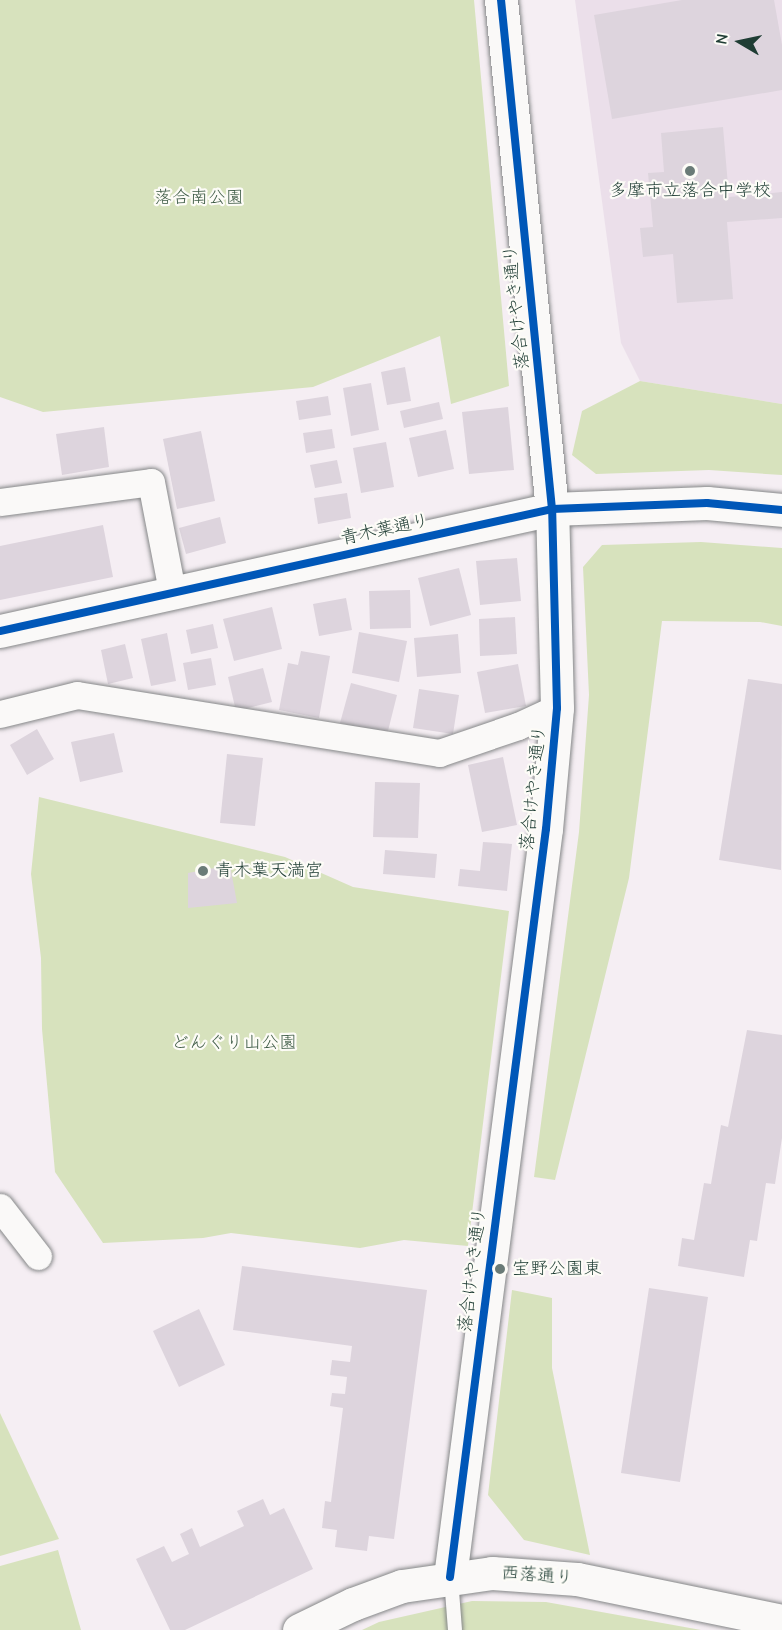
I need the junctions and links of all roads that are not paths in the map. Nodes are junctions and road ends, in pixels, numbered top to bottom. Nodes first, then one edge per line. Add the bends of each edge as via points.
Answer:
1 (501, 0) edge
2 (0, 502) edge
3 (552, 508) junction
4 (782, 510) edge
5 (172, 591) junction
6 (0, 631) edge
7 (557, 708) junction
8 (0, 714) edge
9 (0, 1206) edge
10 (38, 1256) dead end
11 (450, 1577) junction
12 (782, 1621) edge
13 (298, 1630) edge
14 (455, 1630) edge

1 - 3 street, 落合けやき通り
2 - 5 street via 151,482
3 - 4 street, 青木葉通り via 707,503
3 - 5 street, 青木葉通り
3 - 7 street, 落合けやき通り
5 - 6 street, 青木葉通り
7 - 8 street via 439,753 77,695
7 - 11 street, 落合けやき通り via 546,829
9 - 10 street
11 - 12 street, 西落通り via 492,1573 577,1579
11 - 13 street, 西落通り via 402,1586
11 - 14 lane

